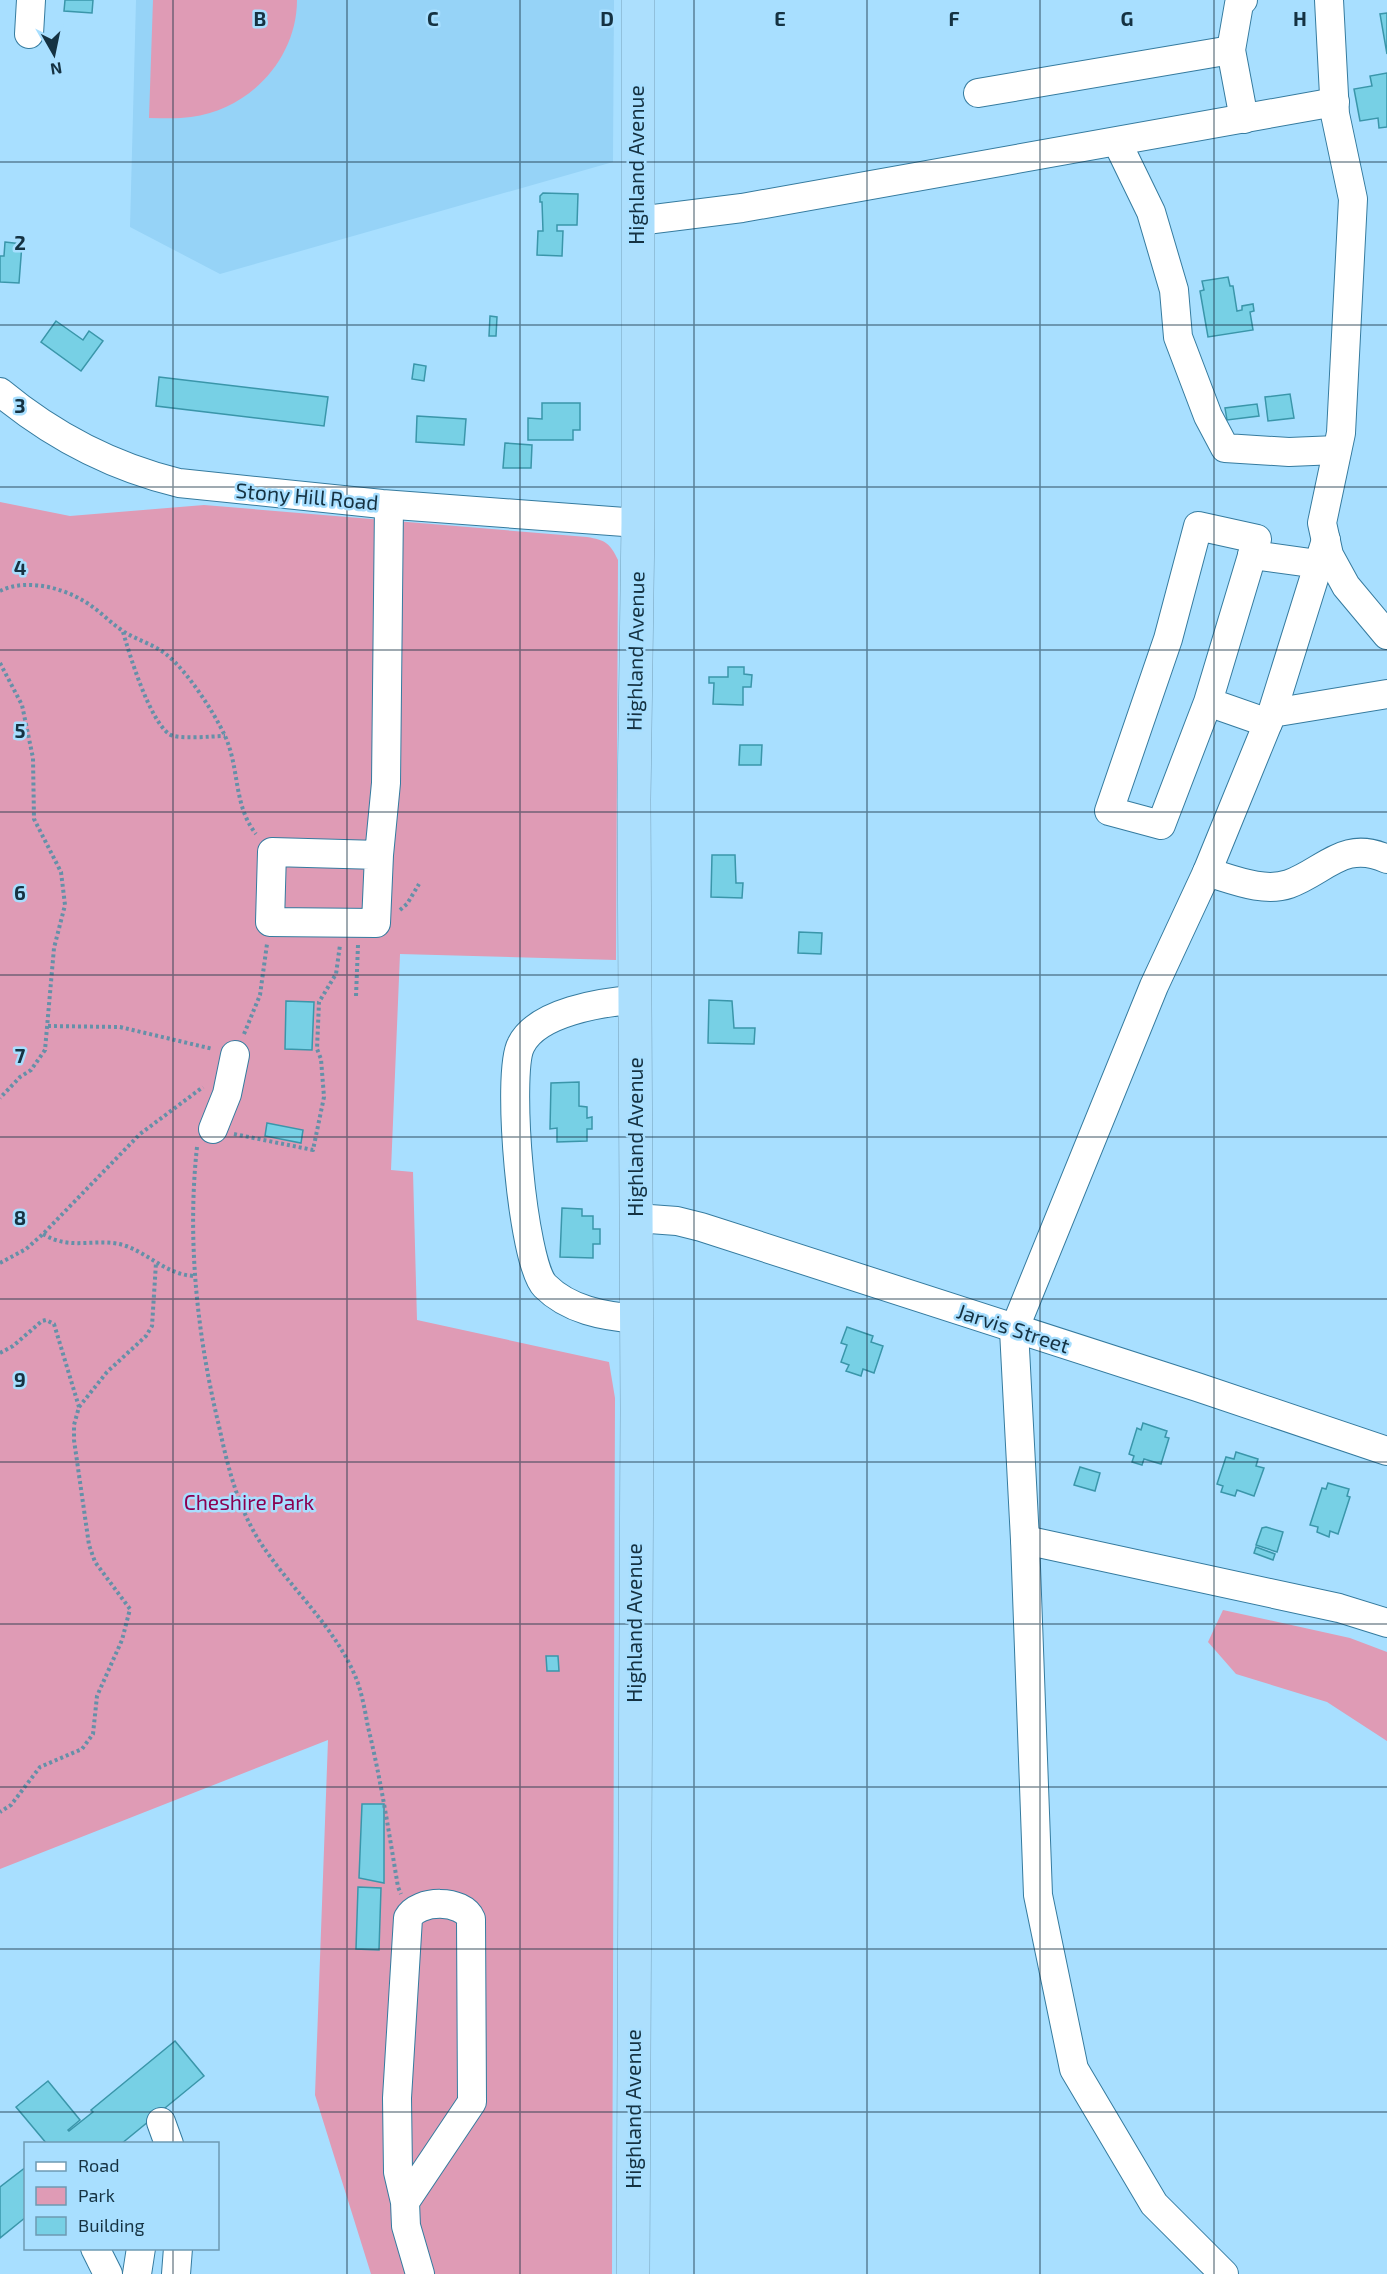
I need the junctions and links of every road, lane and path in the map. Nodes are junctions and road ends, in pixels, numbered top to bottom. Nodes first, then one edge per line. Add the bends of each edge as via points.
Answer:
1 (31, 0) edge
2 (638, 0) edge
3 (1243, 0) edge
4 (1329, 0) edge
5 (28, 34) dead end
6 (1231, 50) junction
7 (978, 93) dead end
8 (1335, 102) junction
9 (1244, 119) junction
10 (1118, 142) junction
11 (638, 220) junction
12 (0, 392) edge
13 (1337, 450) junction
14 (389, 505) junction
15 (638, 523) junction
16 (1322, 552) junction
17 (1252, 555) junction
18 (0, 591) edge
19 (122, 631) junction
20 (1387, 635) edge
21 (0, 663) edge
22 (1387, 694) edge
23 (1208, 702) junction
24 (1270, 718) junction
25 (225, 736) junction
26 (272, 852) junction
27 (379, 855) junction
28 (1387, 860) edge
29 (1207, 872) junction
30 (270, 922) junction
31 (350, 923) junction
32 (356, 996) dead end
33 (635, 1000) junction
34 (48, 1026) junction
35 (235, 1055) junction
36 (206, 1085) dead end
37 (0, 1098) edge
38 (213, 1130) junction
39 (636, 1218) junction
40 (43, 1234) junction
41 (0, 1263) edge
42 (156, 1263) junction
43 (195, 1276) junction
44 (636, 1319) junction
45 (1014, 1330) junction
46 (0, 1353) edge
47 (79, 1407) junction
48 (1387, 1451) edge
49 (1025, 1540) junction
50 (1387, 1623) edge
51 (0, 1812) edge
52 (411, 1911) junction
53 (405, 2202) junction
54 (96, 2250) edge
55 (141, 2250) edge
56 (178, 2250) edge
57 (108, 2274) edge
58 (137, 2274) edge
59 (176, 2274) edge
60 (420, 2274) edge
61 (633, 2274) edge
62 (1224, 2274) edge

1 - 5 street
2 - 11 highway, Highland Avenue
3 - 6 street
4 - 8 street
6 - 7 street
6 - 9 street
8 - 9 street
8 - 13 street via 1353,199
9 - 10 street
10 - 11 street via 742,208
10 - 13 street via 1151,212 1174,290 1178,337 1208,416 1225,448
11 - 15 highway, Highland Avenue
12 - 14 street, Stony Hill Road via 88,450 148,475 213,488
13 - 16 street via 1322,523
14 - 15 street, Stony Hill Road
14 - 27 street via 386,783
15 - 33 highway, Highland Avenue
16 - 17 street
16 - 20 street via 1329,555 1346,586
16 - 24 street
17 - 23 street
17 - 23 street via 1257,539 1198,526 1168,639 1109,811 1161,825
18 - 19 path via 12,585 30,585 62,592 93,606
19 - 25 path via 174,661
19 - 25 path via 148,701 168,734
21 - 34 path via 22,705 28,732 33,758 34,819 58,863 64,889 65,905 54,948
22 - 24 street
23 - 24 street
24 - 29 street
25 - 26 path via 245,821
26 - 27 street
26 - 30 street
27 - 31 street via 376,923
28 - 29 street via 1353,852 1325,862 1288,884 1262,887
29 - 45 street via 1154,986
30 - 31 street
30 - 35 path via 260,994
31 - 32 path
31 - 38 path via 336,974 319,1002 317,1049 324,1097 313,1150
33 - 39 highway, Highland Avenue
33 - 44 street via 581,1008 548,1020 532,1031 520,1045 516,1107 522,1202 531,1251 543,1284 569,1304 612,1317
34 - 35 path via 120,1027
34 - 37 path via 45,1050 38,1062
35 - 38 street via 230,1085
36 - 40 path via 140,1134
38 - 43 path via 197,1143 192,1189
39 - 44 highway, Highland Avenue
39 - 45 street, Jarvis Street via 701,1227
40 - 41 path
40 - 42 path via 65,1244 125,1246
42 - 43 path via 173,1272
42 - 47 path via 152,1326
43 - 52 path via 208,1381 230,1474 242,1508 262,1545 316,1613 348,1660 357,1681 386,1803 398,1887
44 - 61 highway, Highland Avenue
45 - 48 street, Jarvis Street
45 - 49 street
46 - 47 path via 42,1321 54,1324
47 - 51 path via 74,1440 89,1545 95,1562 127,1602 130,1617 97,1696 93,1734 82,1749 40,1767 11,1805
49 - 50 street via 1339,1608
49 - 62 street via 1038,1895 1074,2069 1154,2204
52 - 53 street via 397,2098 398,2172
52 - 53 street via 434,1905 460,1907 471,1919 474,2090 464,2117
53 - 60 street via 406,2226
54 - 57 street
55 - 58 street
56 - 59 street

